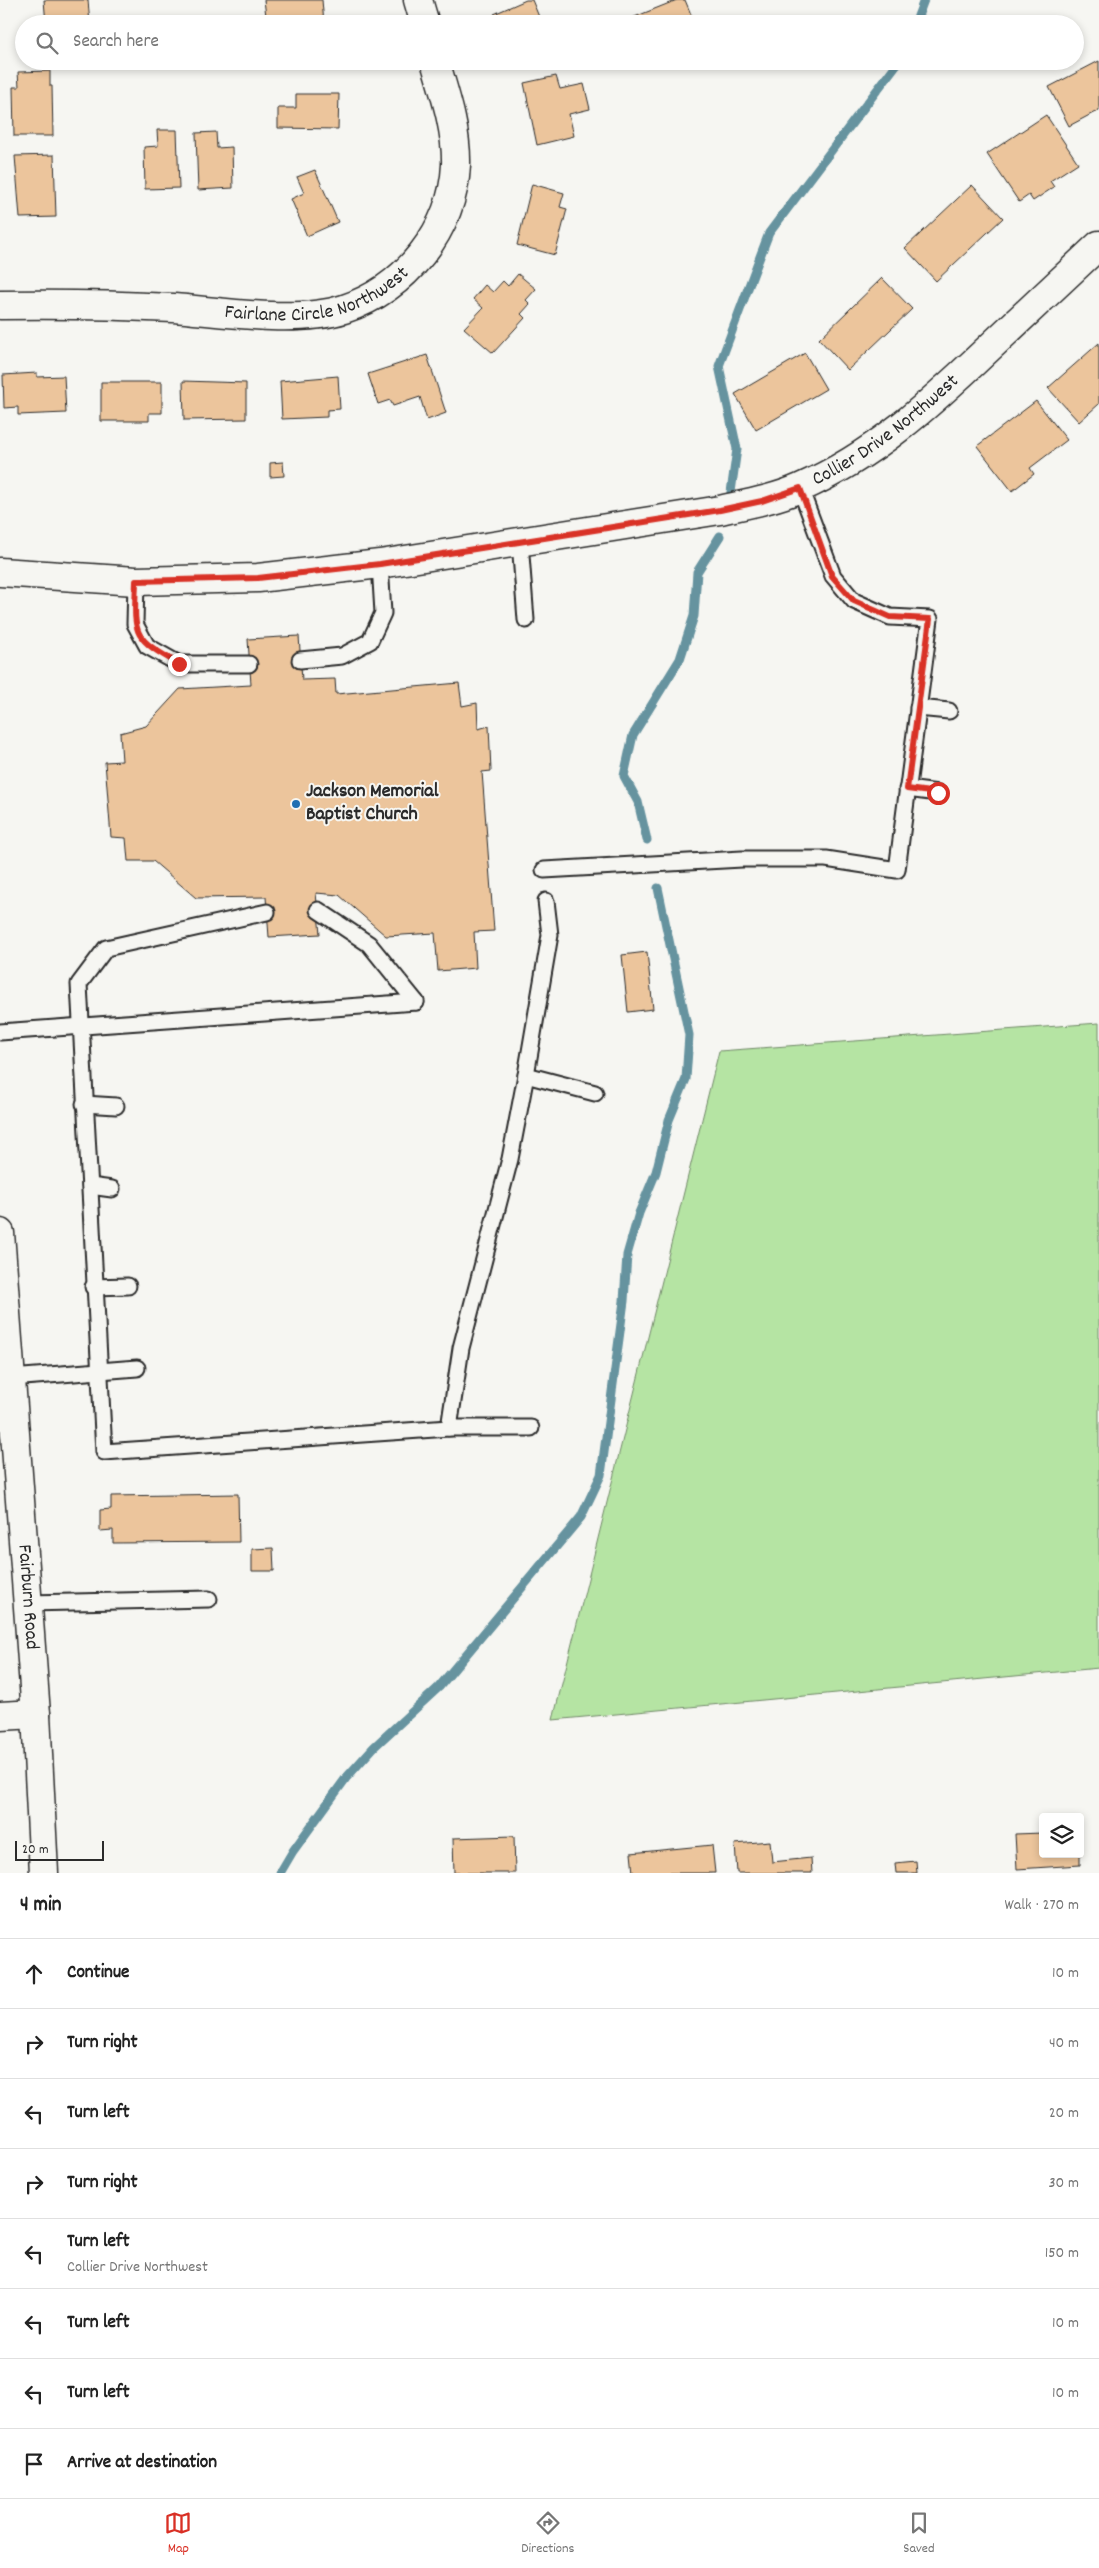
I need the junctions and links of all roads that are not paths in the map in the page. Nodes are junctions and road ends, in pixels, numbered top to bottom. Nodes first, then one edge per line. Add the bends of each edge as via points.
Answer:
1 (418, 0) edge
2 (422, 15) edge
3 (438, 70) edge
4 (1099, 245) edge
5 (0, 305) edge
6 (800, 488) junction
7 (520, 542) junction
8 (380, 564) junction
9 (0, 572) edge
10 (136, 581) junction
11 (526, 620) dead end
12 (300, 660) dead end
13 (249, 664) dead end
14 (918, 708) junction
15 (948, 711) dead end
16 (907, 789) junction
17 (938, 793) dead end
18 (544, 870) dead end
19 (546, 901) dead end
20 (318, 910) dead end
21 (267, 912) dead end
22 (80, 1026) junction
23 (0, 1032) edge
24 (526, 1075) junction
25 (595, 1093) dead end
26 (84, 1104) junction
27 (116, 1106) dead end
28 (90, 1186) junction
29 (112, 1189) dead end
30 (0, 1232) edge
31 (128, 1286) dead end
32 (93, 1287) junction
33 (137, 1368) dead end
34 (98, 1369) junction
35 (11, 1378) junction
36 (449, 1428) junction
37 (531, 1428) dead end
38 (209, 1599) dead end
39 (28, 1603) junction
40 (36, 1714) junction
41 (0, 1716) edge
42 (44, 1873) edge

1 - 2 street
3 - 5 street, Fairlane Circle Northwest via 451,117 456,165 449,200 435,234 416,262 389,286 344,309 300,317 91,303
4 - 6 street, Collier Drive Northwest via 920,413 866,452
6 - 7 street, Collier Drive Northwest via 720,510
6 - 14 lane via 832,576 854,601 890,617 930,619
7 - 8 street, Collier Drive Northwest
7 - 11 lane
8 - 10 street, Collier Drive Northwest via 258,578
8 - 12 lane via 384,613 370,641 342,656
9 - 10 street, Collier Drive Northwest
10 - 13 lane via 134,624 147,646 179,664
14 - 15 lane
14 - 16 lane
16 - 17 lane
16 - 18 lane via 897,870 826,859 742,859
19 - 24 lane via 550,935
20 - 22 lane via 369,944 416,1002
21 - 22 lane via 106,948 79,984
22 - 23 lane
22 - 26 lane
24 - 25 lane
24 - 36 lane via 510,1159 461,1348
26 - 27 lane
26 - 28 lane
28 - 29 lane
28 - 32 lane
30 - 35 street, Fairburn Road
31 - 32 lane
32 - 34 lane
33 - 34 lane
34 - 35 lane
34 - 36 lane via 104,1452
35 - 39 street, Fairburn Road
36 - 37 lane
38 - 39 lane
39 - 40 street, Fairburn Road
40 - 41 street
40 - 42 street, Fairburn Road

